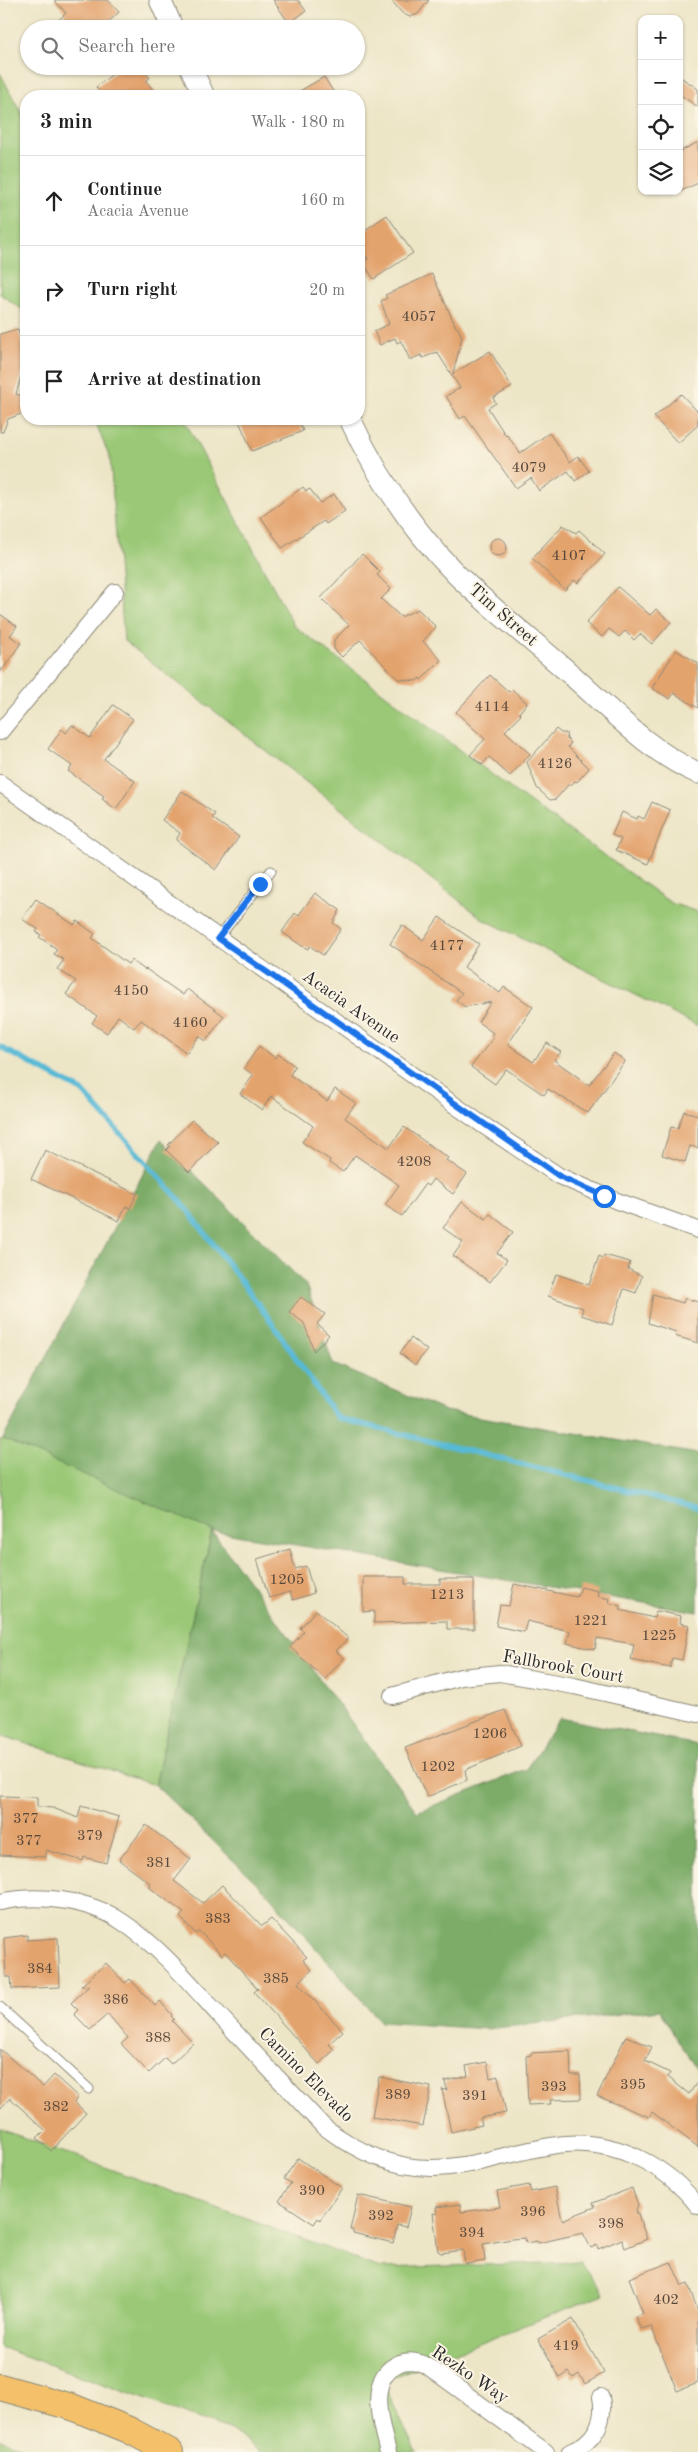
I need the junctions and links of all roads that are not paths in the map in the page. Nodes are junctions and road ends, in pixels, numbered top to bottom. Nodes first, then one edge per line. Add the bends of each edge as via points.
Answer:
1 (160, 0) edge
2 (169, 20) edge
3 (194, 75) edge
4 (201, 90) edge
5 (353, 425) edge
6 (114, 592) dead end
7 (0, 732) edge
8 (698, 773) edge
9 (0, 783) edge
10 (271, 871) dead end
11 (218, 938) junction
12 (698, 1230) edge
13 (392, 1696) dead end
14 (698, 1714) edge
15 (0, 1902) edge
16 (0, 2007) edge
17 (89, 2089) dead end
18 (698, 2206) edge
19 (0, 2387) edge
20 (601, 2397) dead end
21 (170, 2452) edge
22 (388, 2452) edge
23 (546, 2452) edge
24 (570, 2452) edge

1 - 2 street
3 - 4 street
5 - 8 street, Tim Street via 414,526 457,574 640,735
6 - 7 street
9 - 11 street, Acacia Avenue
10 - 11 lane
11 - 12 street, Acacia Avenue via 559,1176
13 - 14 street, Fallbrook Court via 461,1677 500,1673
15 - 18 street, Camino Elevado via 25,1898 65,1901 120,1920 162,1954 323,2126 369,2155 408,2166 449,2168 565,2144 596,2146 637,2157 659,2169
16 - 17 lane
19 - 21 main road via 72,2407 129,2430
20 - 24 street via 603,2415 597,2431
22 - 23 street, Rezko Way via 378,2404 379,2391 386,2373 407,2361 430,2368

